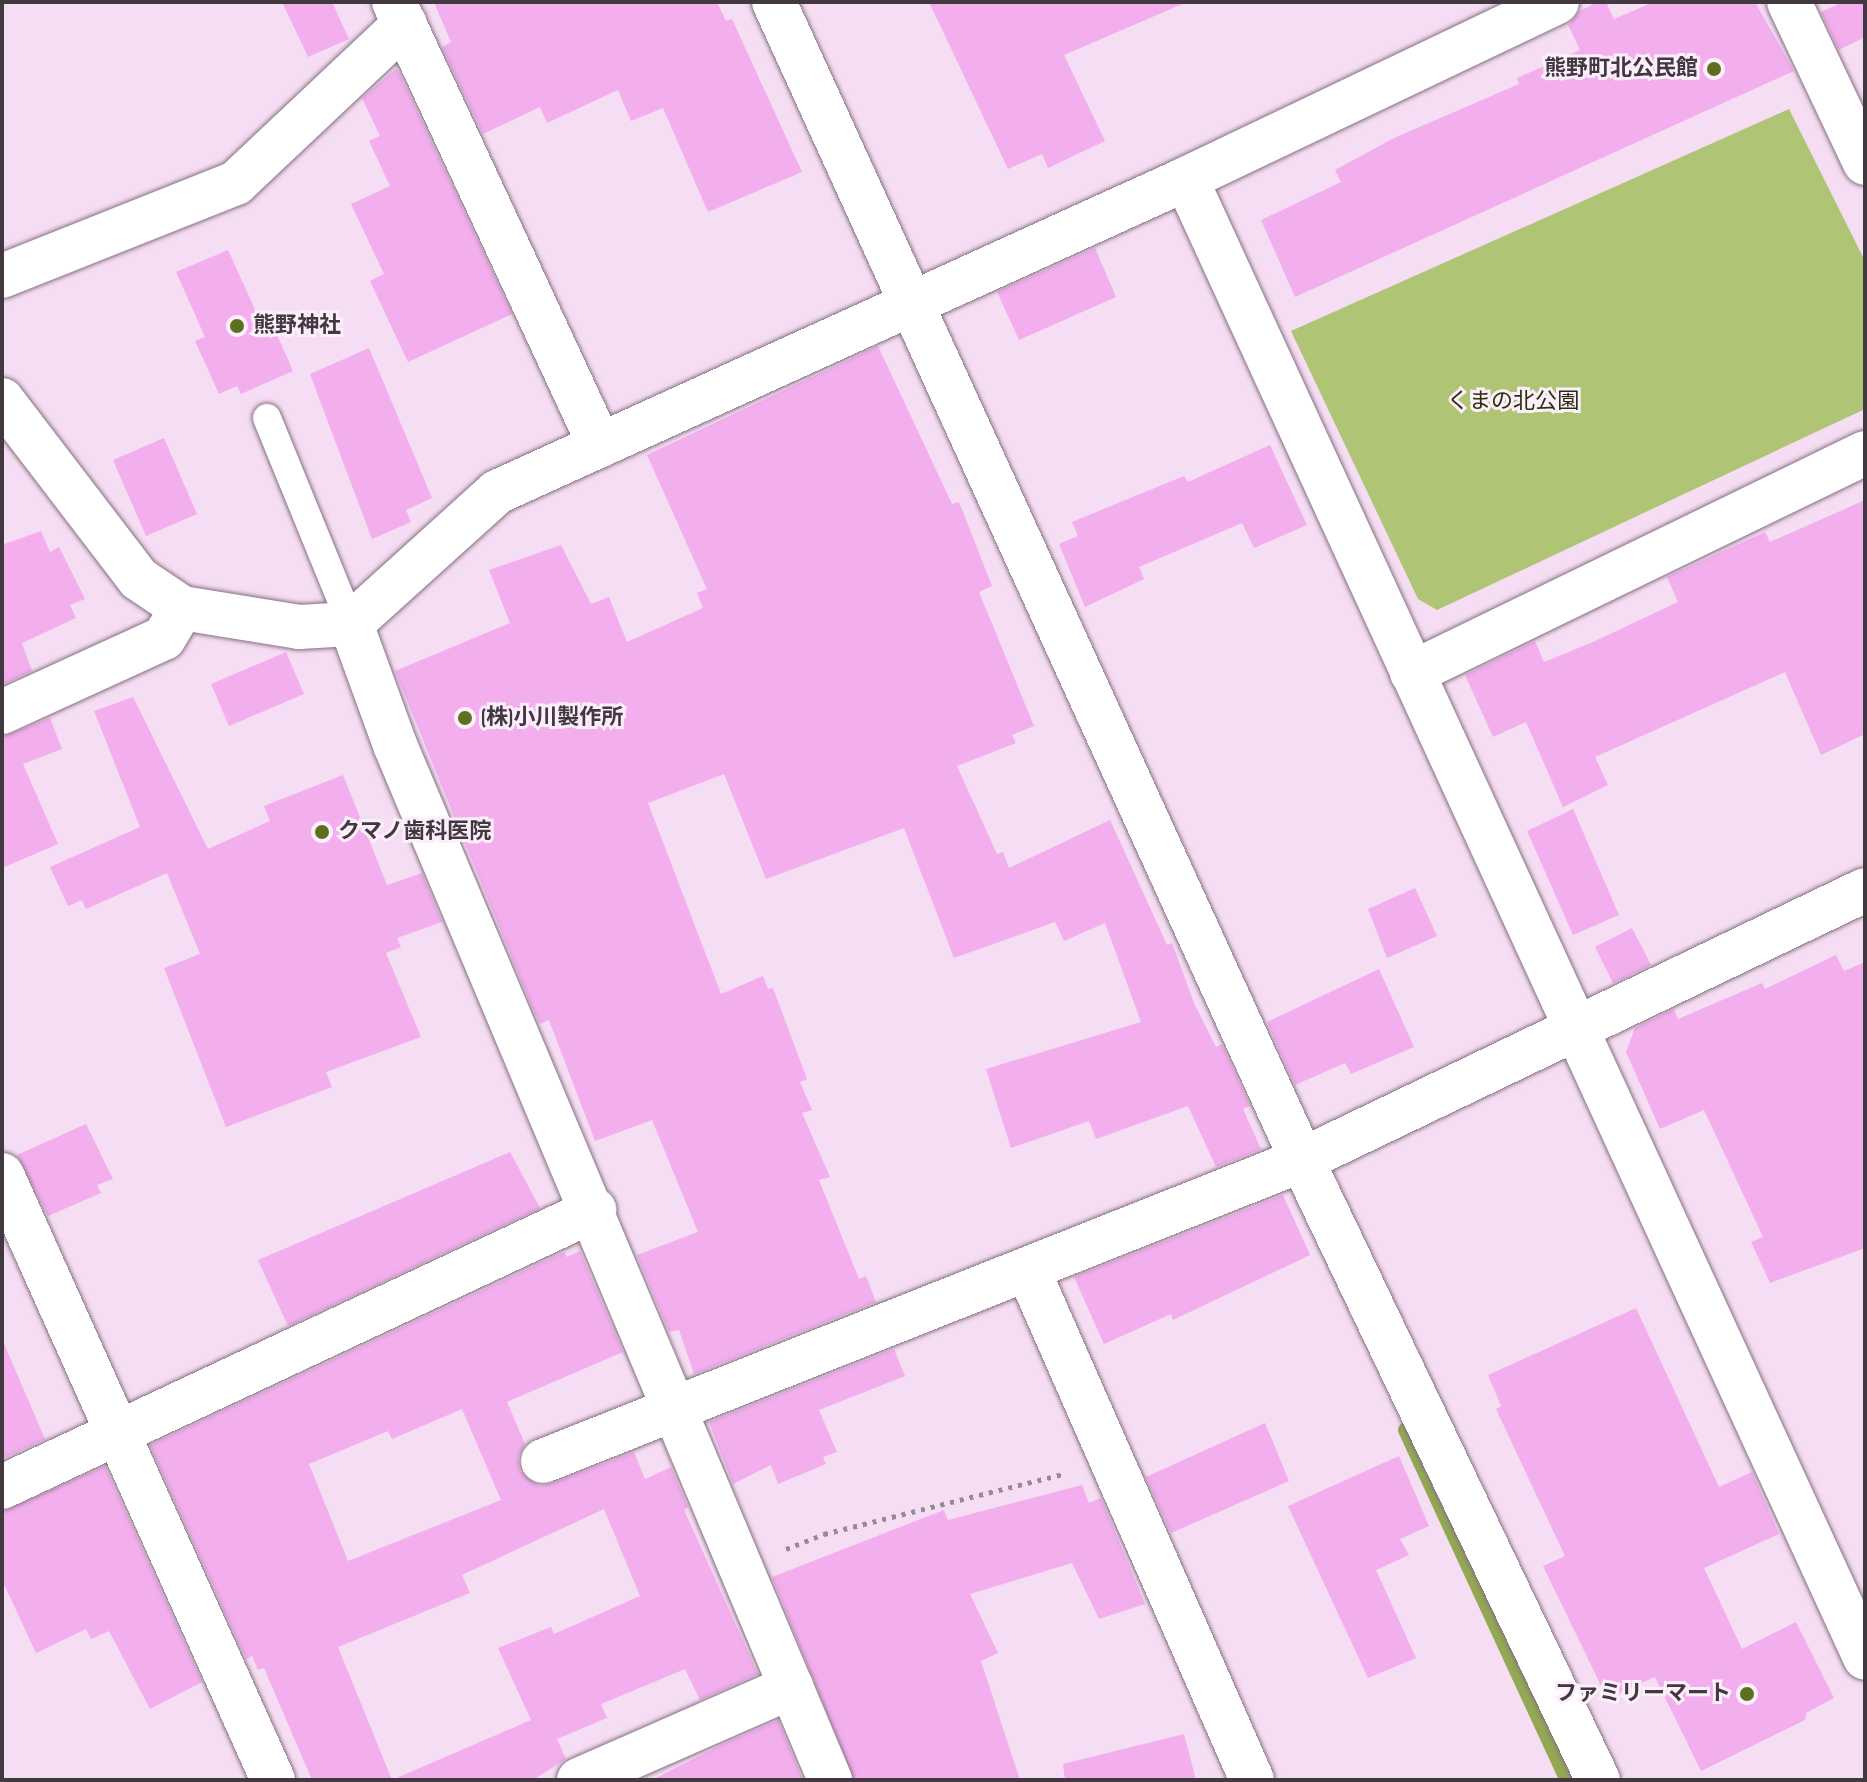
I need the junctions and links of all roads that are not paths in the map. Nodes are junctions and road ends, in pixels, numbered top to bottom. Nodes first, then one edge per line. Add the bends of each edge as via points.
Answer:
1 (774, 2) edge
2 (1557, 2) edge
3 (1789, 2) edge
4 (400, 13) edge
5 (1865, 163) edge
6 (1186, 179) junction
7 (2, 276) edge
8 (912, 301) junction
9 (2, 400) edge
10 (267, 418) dead end
11 (600, 445) junction
12 (1865, 453) edge
13 (182, 608) junction
14 (351, 624) junction
15 (1412, 673) junction
16 (2, 712) edge
17 (1865, 890) edge
18 (1579, 1028) junction
19 (1302, 1160) junction
20 (2, 1175) edge
21 (594, 1210) junction
22 (1028, 1270) junction
23 (675, 1411) junction
24 (117, 1432) junction
25 (543, 1461) dead end
26 (2, 1487) edge
27 (1865, 1657) edge
28 (791, 1687) junction
29 (273, 1780) edge
30 (579, 1780) edge
31 (830, 1780) edge
32 (1252, 1780) edge
33 (1598, 1780) edge

1 - 8 street
2 - 6 street
3 - 5 street
4 - 7 street via 236,183
4 - 11 street
6 - 8 street
6 - 15 street
8 - 11 street
8 - 19 street
9 - 13 street via 139,579
10 - 14 lane
11 - 14 street via 497,492
12 - 15 street
13 - 14 street via 299,627
13 - 16 street via 164,638
14 - 21 street via 395,745
15 - 18 street
17 - 18 street
18 - 19 street
18 - 27 street
19 - 22 street
19 - 33 street
20 - 24 street
21 - 23 street
21 - 24 street
22 - 23 street
22 - 32 street
23 - 25 street
23 - 28 street
24 - 26 street
24 - 29 street
28 - 30 street
28 - 31 street

